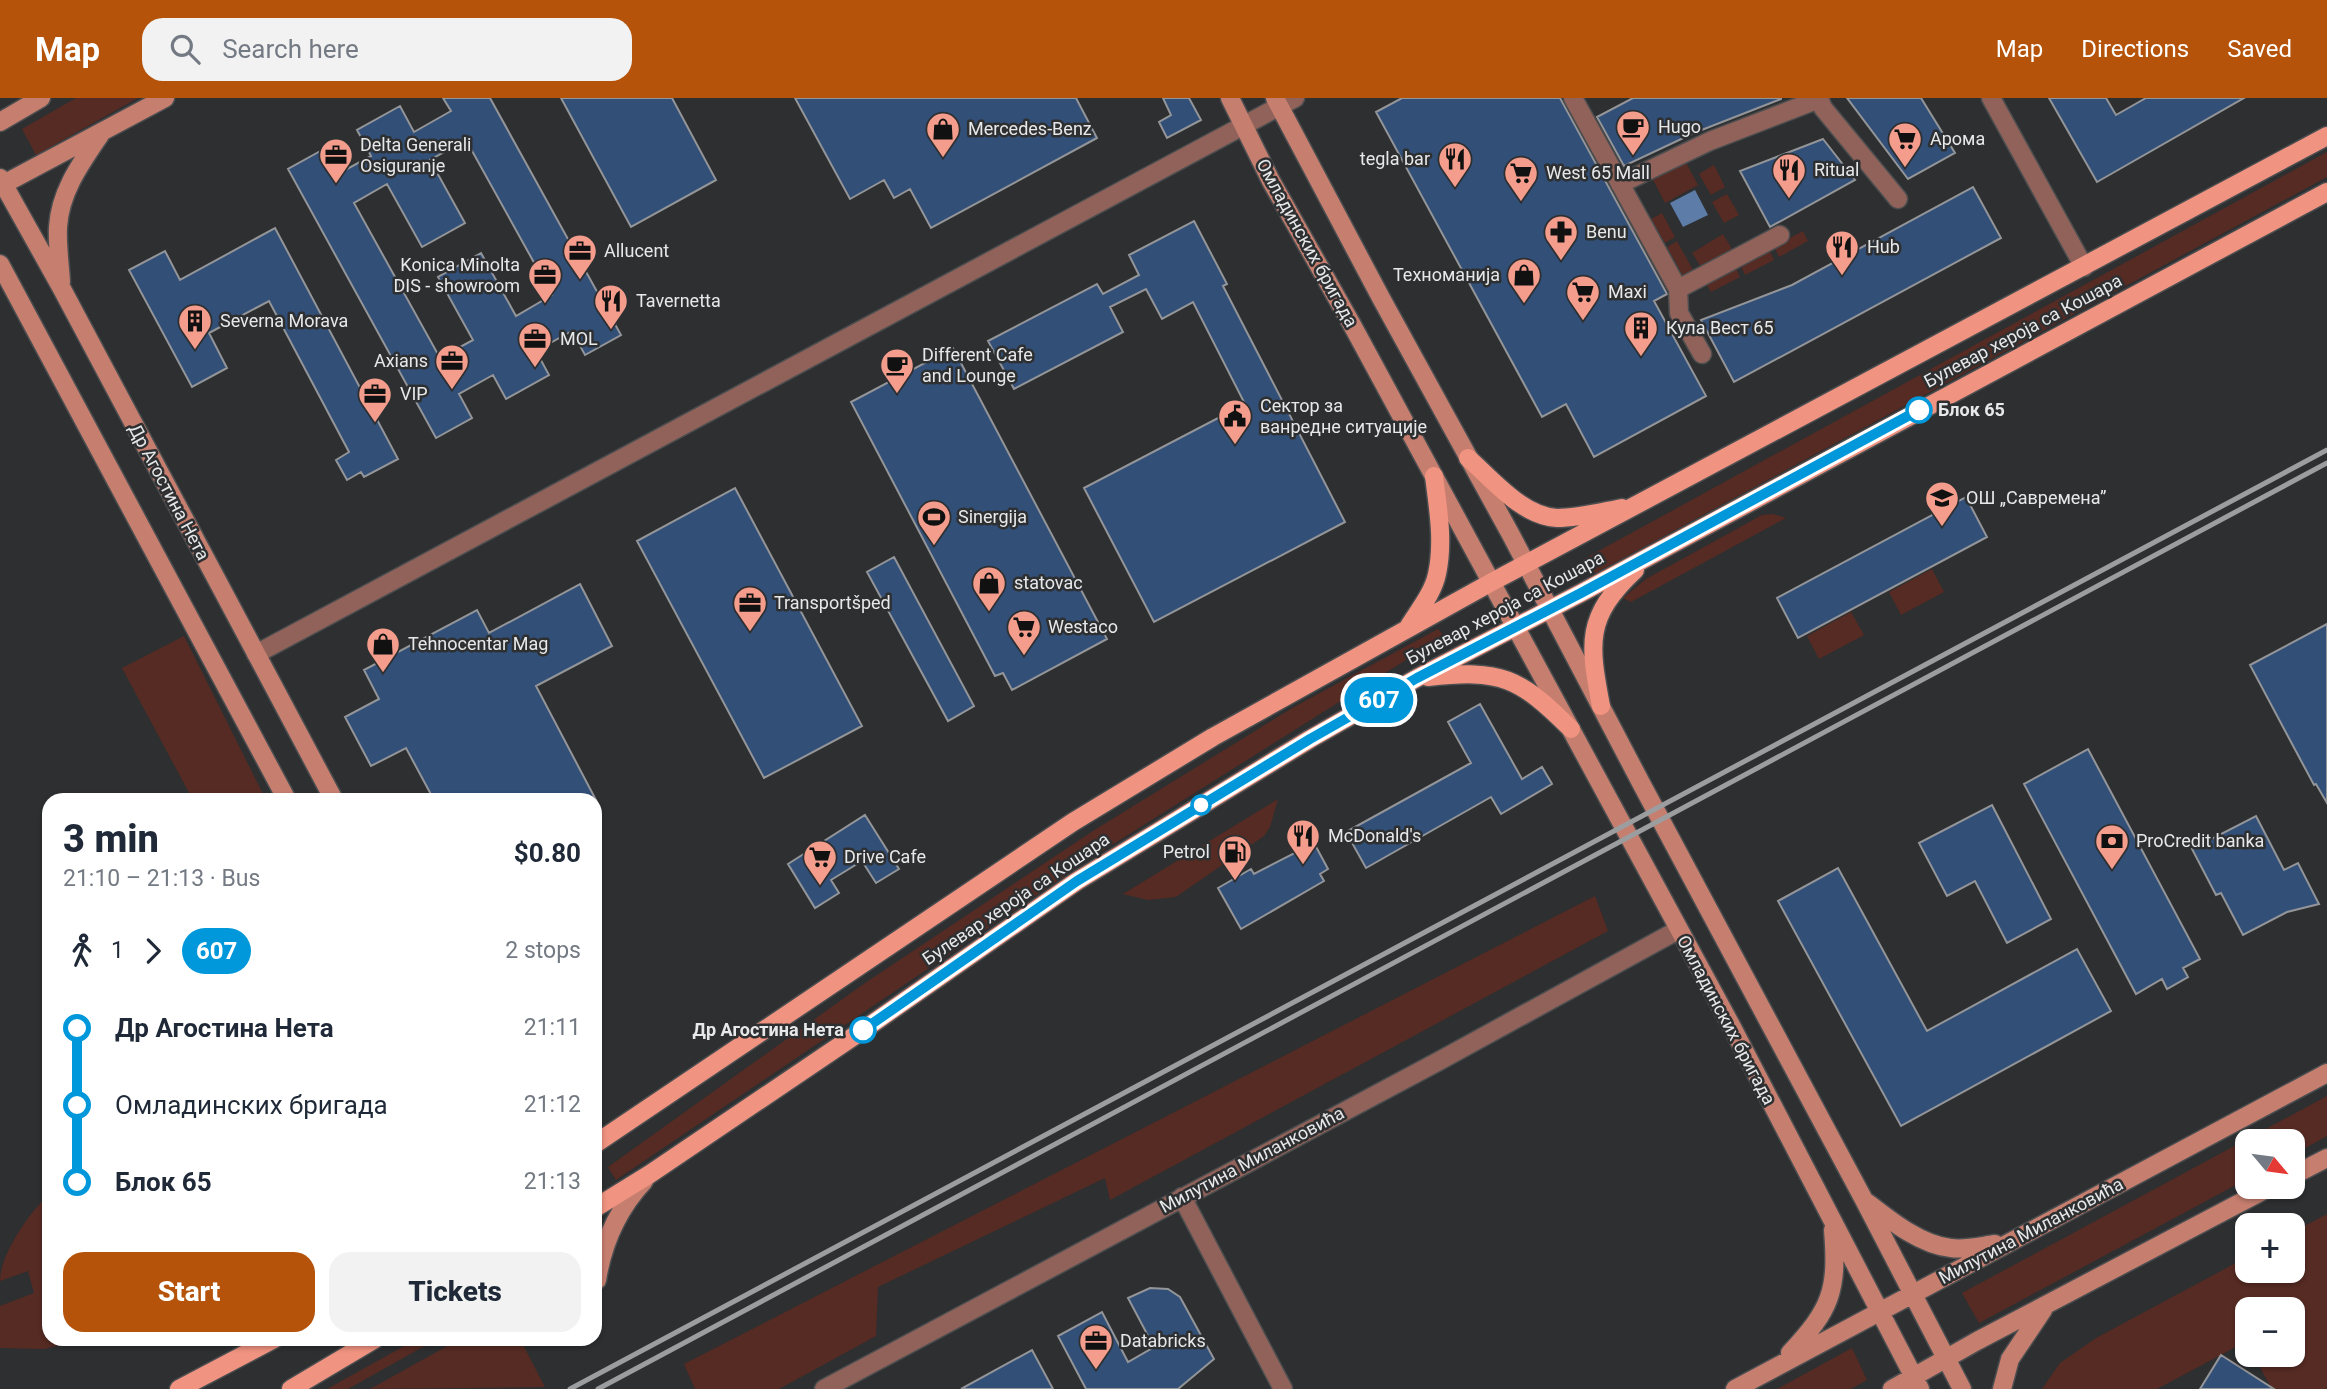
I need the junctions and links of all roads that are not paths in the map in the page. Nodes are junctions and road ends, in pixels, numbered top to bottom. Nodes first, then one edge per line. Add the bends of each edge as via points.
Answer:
1 (41, 98) edge
2 (165, 98) edge
3 (1230, 98) edge
4 (1573, 98) edge
5 (1992, 98) edge
6 (1819, 99) edge
7 (1283, 101) edge
8 (0, 122) edge
9 (1244, 127) junction
10 (100, 133) junction
11 (2327, 135) edge
12 (1, 183) edge
13 (1620, 184) junction
14 (2327, 192) edge
15 (1898, 199) dead end
16 (1780, 235) dead end
17 (0, 264) edge
18 (2084, 267) junction
19 (62, 289) junction
20 (1678, 289) junction
21 (0, 292) edge
22 (26, 311) junction
23 (1702, 354) dead end
24 (1468, 458) junction
25 (1434, 476) junction
26 (1639, 505) junction
27 (1651, 554) junction
28 (1526, 565) junction
29 (1490, 583) junction
30 (1548, 609) junction
31 (1514, 627) junction
32 (1407, 628) junction
33 (256, 654) junction
34 (1417, 678) junction
35 (1601, 706) junction
36 (1571, 729) junction
37 (284, 793) edge
38 (330, 793) edge
39 (1678, 930) junction
40 (2327, 1073) edge
41 (623, 1126) junction
42 (602, 1130) edge
43 (602, 1140) edge
44 (2327, 1158) edge
45 (2305, 1169) edge
46 (650, 1174) junction
47 (1182, 1197) junction
48 (2248, 1199) edge
49 (1864, 1200) junction
50 (602, 1204) edge
51 (1832, 1221) junction
52 (2009, 1242) junction
53 (602, 1255) edge
54 (1913, 1293) junction
55 (2045, 1307) junction
56 (1878, 1312) junction
57 (261, 1346) edge
58 (364, 1346) edge
59 (1946, 1358) junction
60 (1782, 1364) junction
61 (1916, 1383) edge
62 (179, 1389) edge
63 (291, 1389) edge
64 (824, 1389) edge
65 (1283, 1389) edge
66 (1735, 1389) edge
67 (1892, 1389) edge
68 (1962, 1389) edge
69 (2002, 1389) edge

1 - 8 main road
2 - 10 main road
3 - 9 main road, Омладинских бригада
4 - 13 street
5 - 18 street
6 - 13 street via 1710,141
6 - 15 street
7 - 9 street
7 - 24 main road, Омладинских бригада
9 - 25 main road, Омладинских бригада
9 - 33 street
10 - 12 main road
10 - 19 main road via 62,202 58,229
11 - 18 main road, Булевар хероја са Кошара
12 - 19 main road, Др Агостина Нета
13 - 20 street
14 - 27 main road, Булевар хероја са Кошара
16 - 20 street
17 - 22 main road
18 - 26 main road, Булевар хероја са Кошара
19 - 33 main road, Др Агостина Нета
20 - 23 street via 1679,313
21 - 22 main road
22 - 37 main road
24 - 26 main road via 1536,513 1556,518
24 - 28 main road, Омладинских бригада
25 - 29 main road, Омладинских бригада
25 - 32 main road via 1440,535 1437,576
26 - 28 main road, Булевар хероја са Кошара
27 - 30 main road, Булевар хероја са Кошара
27 - 35 main road via 1618,586 1597,620 1592,652
28 - 29 main road, Булевар хероја са Кошара
28 - 30 main road, Омладинских бригада
29 - 31 main road, Омладинских бригада
29 - 32 main road, Булевар хероја са Кошара
30 - 31 main road, Булевар хероја са Кошара
30 - 35 main road, Омладинских бригада
31 - 34 main road, Булевар хероја са Кошара
31 - 36 main road, Омладинских бригада
32 - 41 main road, Булевар хероја са Кошара via 1073,822
33 - 38 main road, Др Агостина Нета
34 - 36 main road via 1499,676 1544,702
34 - 46 main road, Булевар хероја са Кошара via 1077,881
35 - 49 main road, Омладинских бригада
36 - 39 main road, Омладинских бригада
39 - 47 street, Милутина Миланковића
39 - 51 main road, Омладинских бригада
40 - 52 main road, Милутина Миланковића
41 - 42 main road
41 - 43 main road, Булевар хероја са Кошара
44 - 45 main road
46 - 50 main road, Булевар хероја са Кошара
46 - 53 main road via 611,1227
47 - 64 street, Милутина Миланковића
47 - 65 street
48 - 55 main road
49 - 52 main road via 1908,1231 1949,1248
49 - 54 main road, Омладинских бригада
51 - 56 main road, Омладинских бригада
51 - 60 main road via 1835,1257 1829,1302
52 - 54 main road, Милутина Миланковића
54 - 56 main road, Милутина Миланковића
54 - 59 main road, Омладинских бригада
55 - 59 main road
55 - 69 main road via 2010,1359
56 - 60 main road, Милутина Миланковића
56 - 61 main road, Омладинских бригада
57 - 62 main road
58 - 63 main road
59 - 61 main road
59 - 68 main road, Омладинских бригада
60 - 66 main road, Милутина Миланковића
61 - 67 main road

